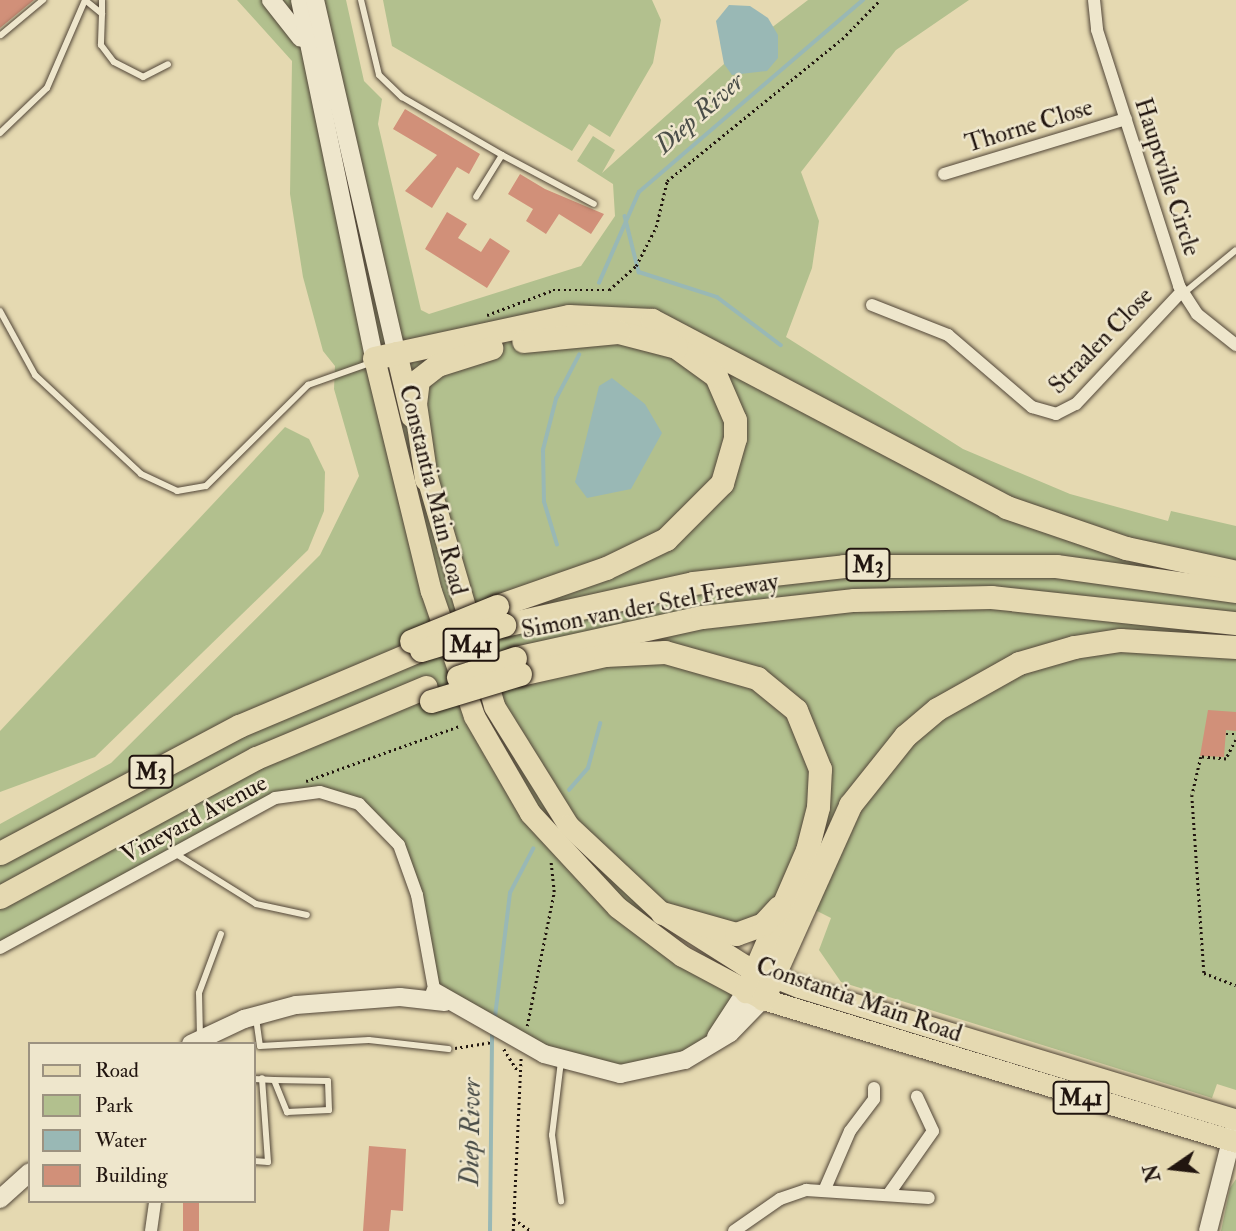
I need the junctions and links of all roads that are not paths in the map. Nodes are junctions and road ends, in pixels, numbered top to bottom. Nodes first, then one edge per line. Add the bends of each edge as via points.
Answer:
1 (43, 0) edge
2 (85, 0) edge
3 (102, 0) edge
4 (272, 0) edge
5 (361, 0) edge
6 (1094, 0) edge
7 (306, 4) edge
8 (102, 14) junction
9 (1, 35) edge
10 (168, 64) dead end
11 (313, 82) junction
12 (1126, 119) junction
13 (0, 133) edge
14 (502, 155) junction
15 (944, 174) dead end
16 (476, 197) dead end
17 (594, 204) dead end
18 (1236, 250) edge
19 (1182, 292) junction
20 (872, 305) dead end
21 (0, 311) edge
22 (1236, 345) edge
23 (491, 348) junction
24 (384, 362) junction
25 (426, 479) junction
26 (1236, 572) edge
27 (1236, 591) edge
28 (500, 615) junction
29 (1236, 623) edge
30 (1236, 647) edge
31 (518, 666) junction
32 (0, 853) edge
33 (174, 853) junction
34 (787, 896) junction
35 (0, 897) edge
36 (662, 913) junction
37 (307, 915) dead end
38 (220, 934) dead end
39 (0, 948) edge
40 (759, 984) junction
41 (429, 989) junction
42 (255, 1014) junction
43 (195, 1041) edge
44 (448, 1049) road end
45 (561, 1061) junction
46 (262, 1078) junction
47 (256, 1079) edge
48 (274, 1080) junction
49 (874, 1088) dead end
50 (917, 1096) dead end
51 (1235, 1131) edge
52 (256, 1161) edge
53 (28, 1174) edge
54 (824, 1191) junction
55 (888, 1195) junction
56 (929, 1198) dead end
57 (0, 1199) edge
58 (561, 1201) dead end
59 (155, 1203) edge
60 (151, 1231) edge
61 (734, 1231) edge
62 (1208, 1231) edge

1 - 9 lane
2 - 8 lane
2 - 13 lane via 47,88
3 - 8 lane
4 - 7 main road
4 - 11 main road via 296,26
5 - 14 lane via 373,60 384,81
6 - 12 street, Hauptville Circle
7 - 11 main road, Constantia Main Road / M41
7 - 24 main road, Constantia Main Road / M41 via 329,61
8 - 10 lane via 101,45 114,62 148,78
11 - 24 main road, Constantia Main Road / M41
12 - 15 street, Thorne Close
12 - 19 street, Hauptville Circle
14 - 16 lane
14 - 17 lane
18 - 19 lane
19 - 20 street, Straalen Close via 1076,404 1056,414 1032,407 948,335
19 - 22 street, Hauptville Circle via 1206,323
21 - 24 lane via 24,361 58,399 141,474 188,492 206,486 308,385
23 - 24 highway
23 - 25 highway via 438,365 418,380 415,404
23 - 28 highway via 594,332 650,338 696,358 716,376 735,420 733,455 722,483 685,524 639,555
24 - 25 main road, Constantia Main Road / M41
24 - 26 highway via 569,316 652,320 1006,507 1114,545
24 - 40 main road, Constantia Main Road / M41 via 451,660 501,767 552,841 617,907 682,956
25 - 36 main road, Constantia Main Road / M41 via 473,653 519,754 575,832
27 - 28 highway, Simon van der Stel Freeway / M3 via 1056,566 844,566 693,583
28 - 32 highway, M3, bridge via 412,647 306,696
29 - 31 highway, Simon van der Stel Freeway / M3 via 1004,598 854,600 702,617
30 - 40 highway via 1120,640 1074,647 1019,663 937,709 905,736 850,805
31 - 34 highway via 665,652 726,664 786,698 809,730 820,769 810,839
31 - 35 highway, M3, bridge via 428,694 182,800
33 - 37 lane via 256,904
33 - 39 street, Vineyard Avenue
33 - 41 street, Vineyard Avenue via 275,797 309,791 345,797 388,830 411,872
34 - 36 highway via 766,921 741,933
34 - 40 highway
36 - 40 main road, Constantia Main Road / M41
38 - 43 lane via 200,993
40 - 45 main road via 712,1043 675,1064 640,1073
40 - 51 main road, Constantia Main Road / M41
41 - 42 main road via 400,997 315,1002
41 - 45 main road via 524,1045
42 - 43 main road
42 - 44 lane via 260,1046 369,1040
45 - 58 lane via 552,1135
46 - 47 lane
46 - 48 lane
46 - 52 lane via 268,1162
48 - 48 lane via 328,1081 329,1110 288,1112
49 - 54 street via 874,1098 850,1131
50 - 55 street via 933,1131
51 - 62 main road
53 - 57 main road
54 - 55 street
54 - 61 street via 780,1199
55 - 56 street
59 - 60 street

